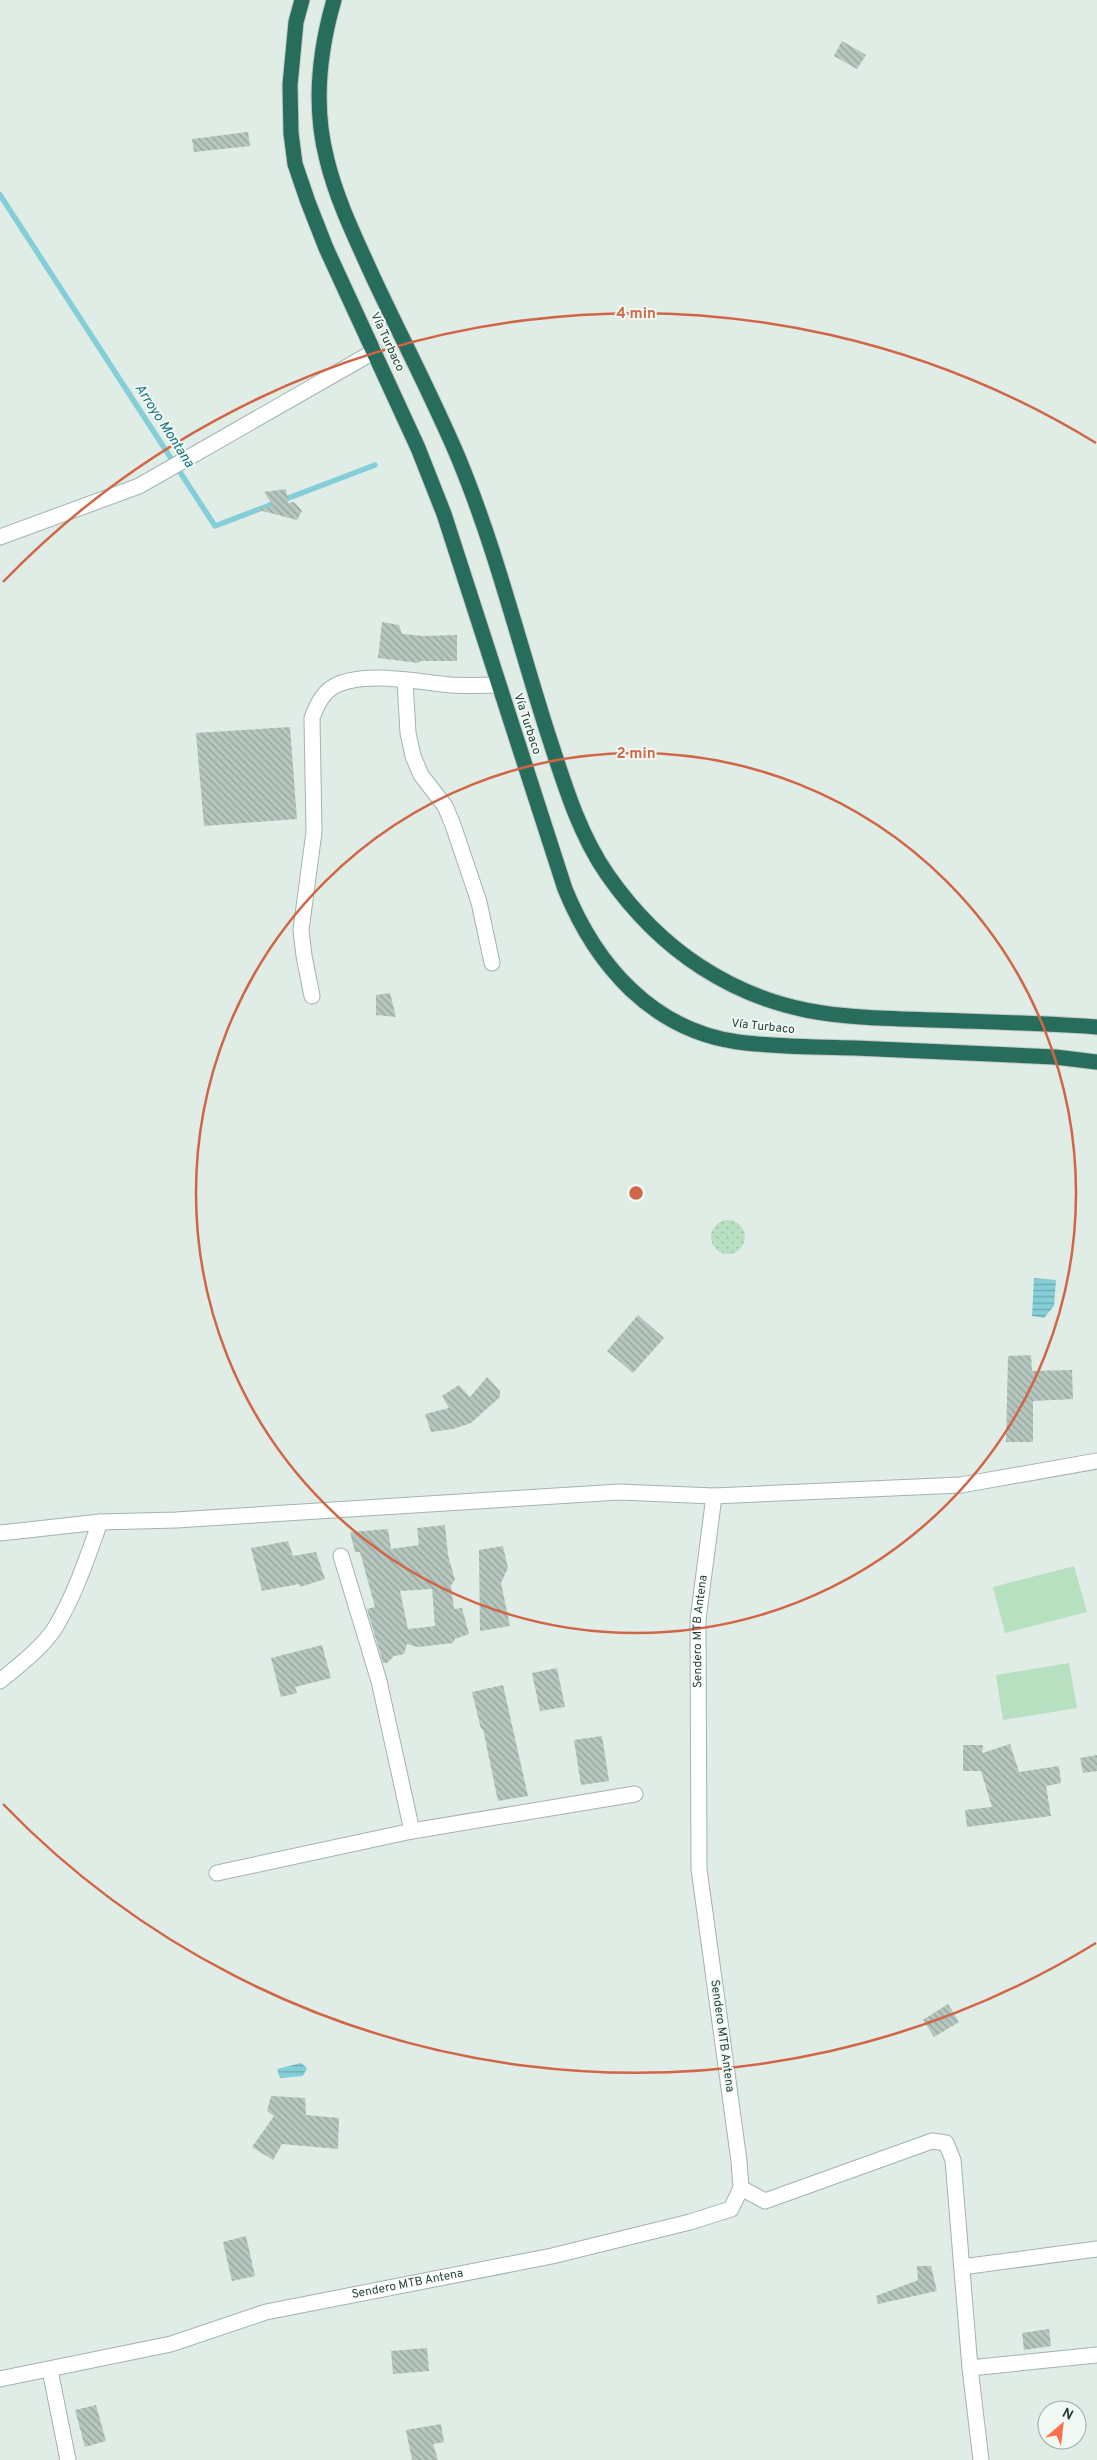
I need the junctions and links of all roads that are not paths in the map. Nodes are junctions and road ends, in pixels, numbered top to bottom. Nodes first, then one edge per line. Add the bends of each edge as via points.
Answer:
1 (302, 0) edge
2 (334, 0) edge
3 (375, 351) junction
4 (1, 535) edge
5 (405, 681) junction
6 (498, 685) junction
7 (492, 963) dead end
8 (312, 996) dead end
9 (1097, 1027) edge
10 (1097, 1062) edge
11 (1097, 1461) edge
12 (714, 1496) junction
13 (100, 1522) junction
14 (0, 1533) edge
15 (340, 1556) dead end
16 (0, 1681) edge
17 (635, 1794) dead end
18 (412, 1831) junction
19 (217, 1873) dead end
20 (741, 2188) junction
21 (1097, 2250) edge
22 (962, 2267) junction
23 (1097, 2355) edge
24 (970, 2368) junction
25 (50, 2370) junction
26 (0, 2380) edge
27 (68, 2460) edge
28 (980, 2460) edge

1 - 3 highway, Vía Turbaco via 295,30 290,85 291,133 296,164 326,248
2 - 9 highway, Vía Turbaco via 321,54 319,84 320,122 336,191 457,456 483,522 563,781 583,830 606,872 663,938 700,966 741,989 783,1006 837,1016
3 - 4 street via 138,486
3 - 6 highway, Vía Turbaco via 444,514
5 - 6 street
5 - 7 street via 408,733 413,756 421,775 445,806 453,825 479,902
5 - 8 street via 348,680 331,688 318,702 312,718 314,832 302,930
6 - 10 highway, Vía Turbaco via 576,916 592,944 619,978 676,1022 736,1041 788,1046 1056,1057
11 - 12 street via 961,1485
12 - 13 street via 619,1492
12 - 20 street, Sendero MTB Antena via 698,1620 699,1870
13 - 14 street
13 - 16 street via 78,1580 54,1629
15 - 18 street via 379,1681
17 - 18 street
18 - 19 street
20 - 22 street via 765,2201 932,2141 946,2143 953,2160
20 - 25 street, Sendero MTB Antena via 731,2209 690,2222 552,2256 266,2312 171,2344
21 - 22 street
22 - 24 street
23 - 24 street
24 - 28 street
25 - 26 street, Sendero MTB Antena
25 - 27 street

